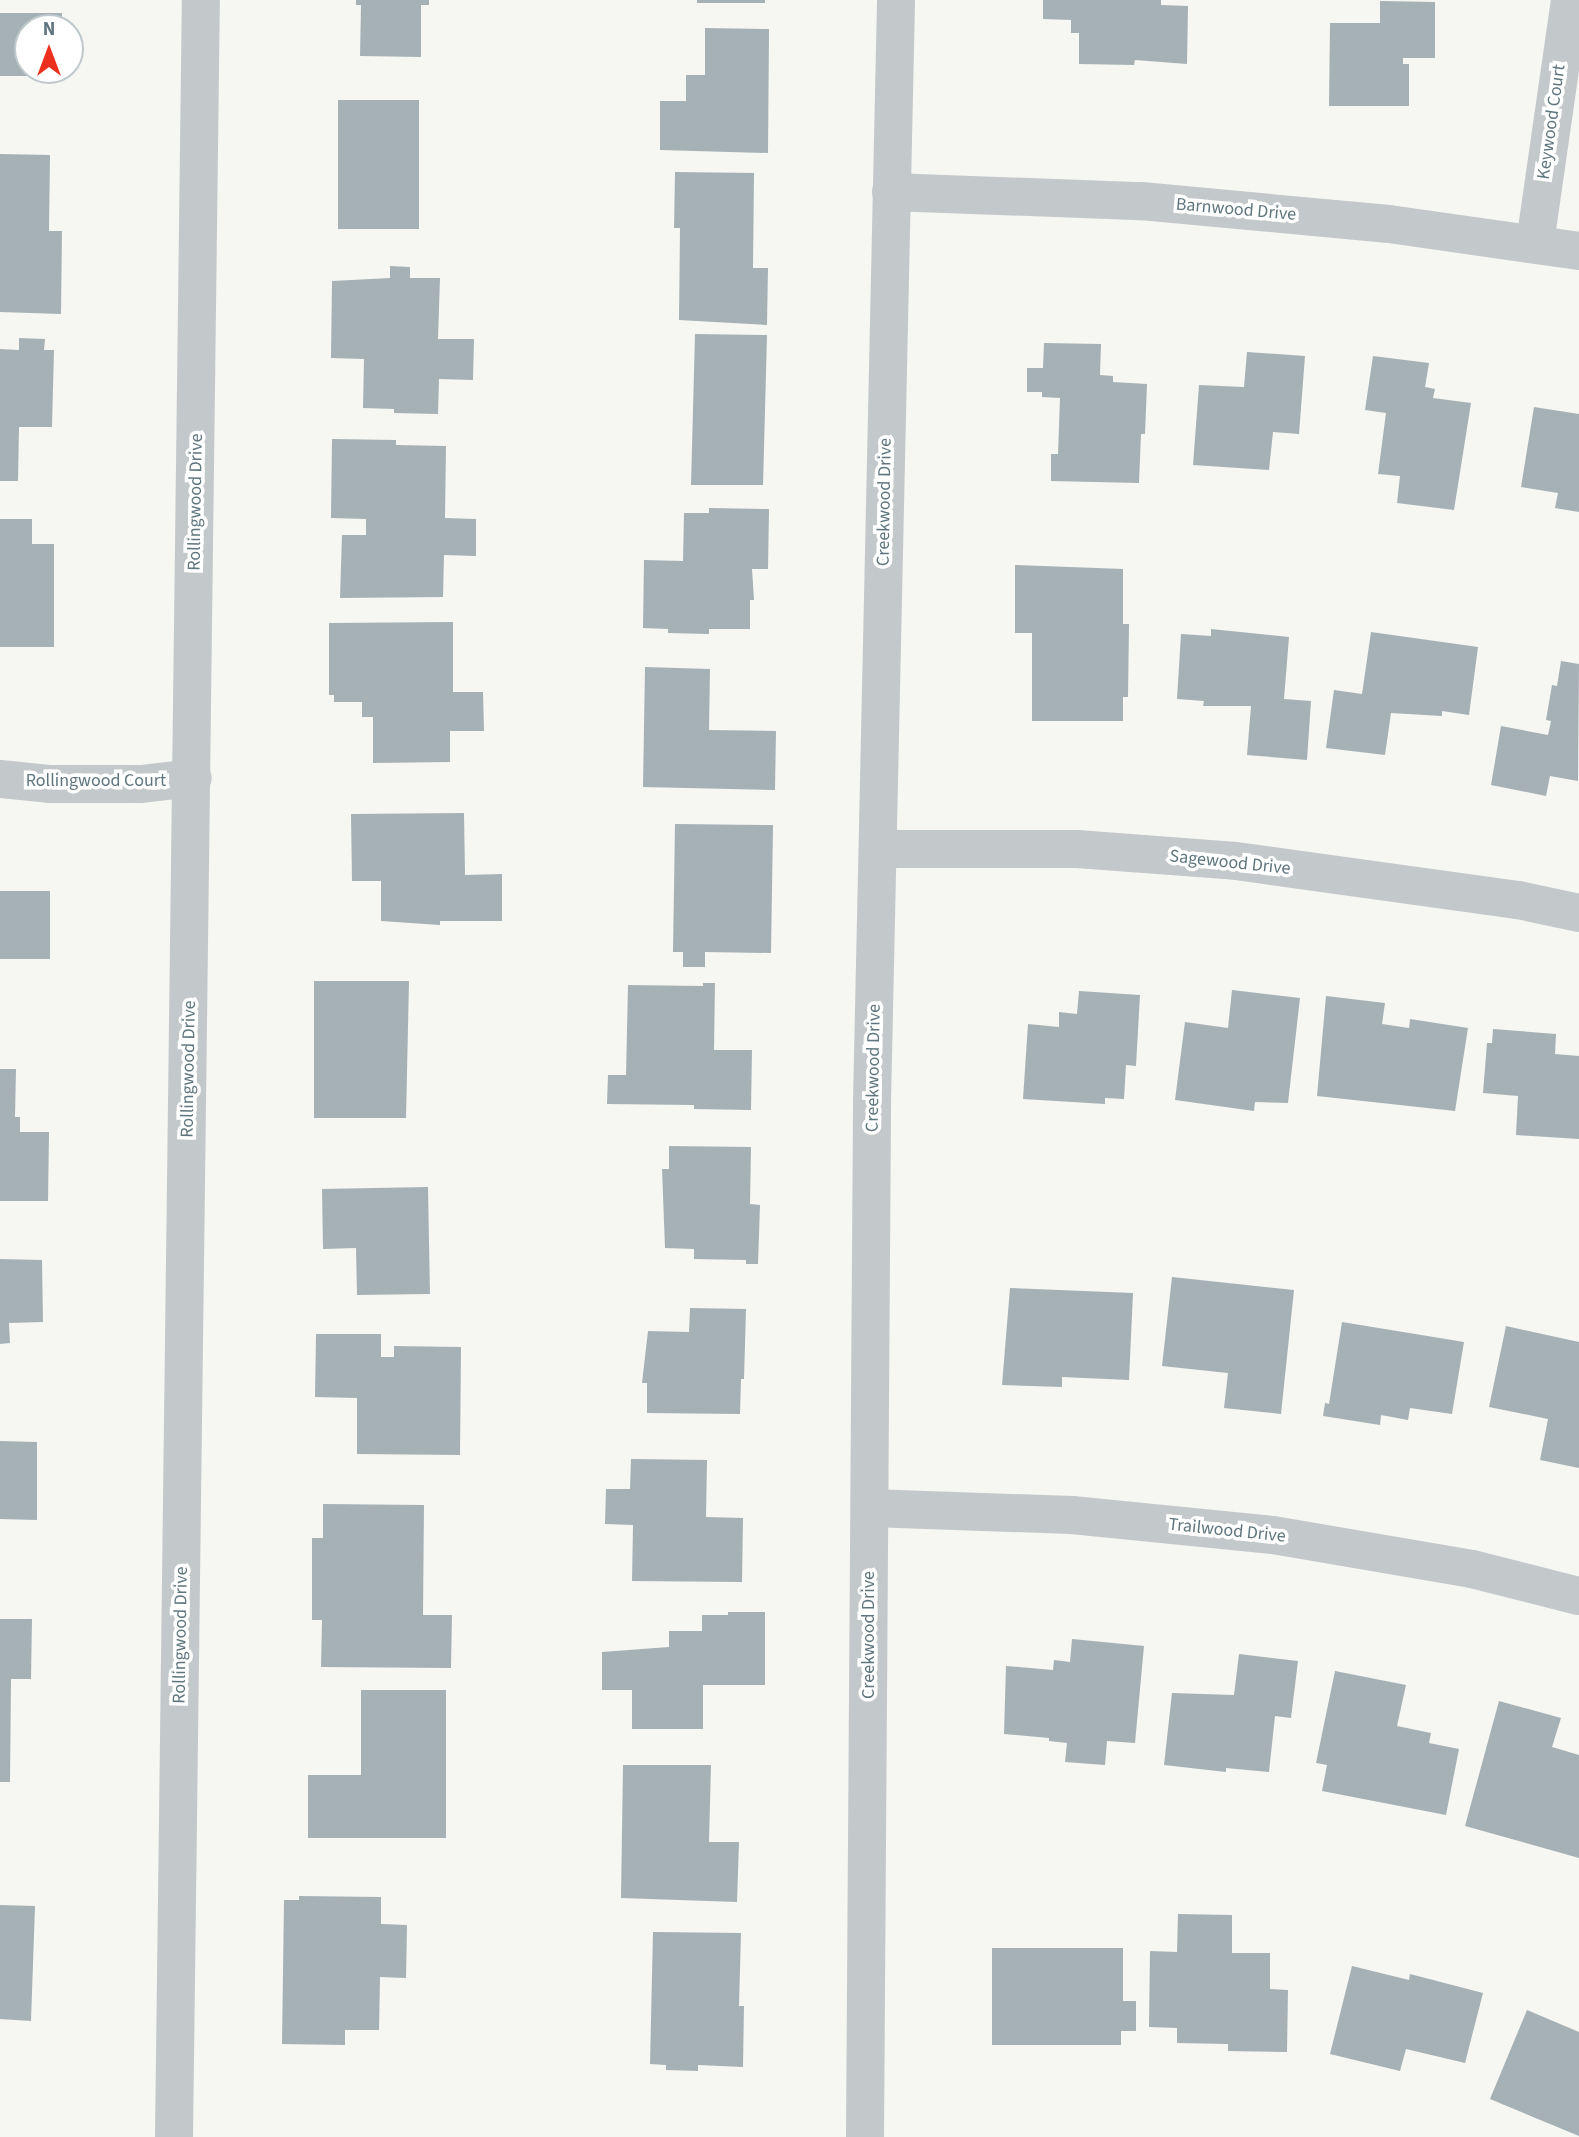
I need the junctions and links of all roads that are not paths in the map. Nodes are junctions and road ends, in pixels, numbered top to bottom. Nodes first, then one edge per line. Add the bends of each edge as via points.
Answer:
1 (201, 0) edge
2 (897, 0) edge
3 (1570, 0) edge
4 (891, 192) junction
5 (1535, 243) junction
6 (1579, 251) edge
7 (193, 778) junction
8 (0, 779) edge
9 (878, 849) junction
10 (1579, 913) edge
11 (870, 1508) junction
12 (1579, 1595) edge
13 (174, 2137) edge
14 (866, 2137) edge

1 - 7 street, Rollingwood Drive
2 - 4 street, Creekwood Drive
3 - 5 street, Keywood Court
4 - 5 street, Barnwood Drive via 1141,201
4 - 9 street, Creekwood Drive
5 - 6 street, Barnwood Drive
7 - 8 street, Rollingwood Court via 141,784
7 - 13 street, Rollingwood Drive
9 - 10 street, Sagewood Drive via 1077,849 1236,862 1518,900
9 - 11 street, Creekwood Drive
11 - 12 street, Trailwood Drive via 1072,1515 1273,1535 1472,1569
11 - 14 street, Creekwood Drive

